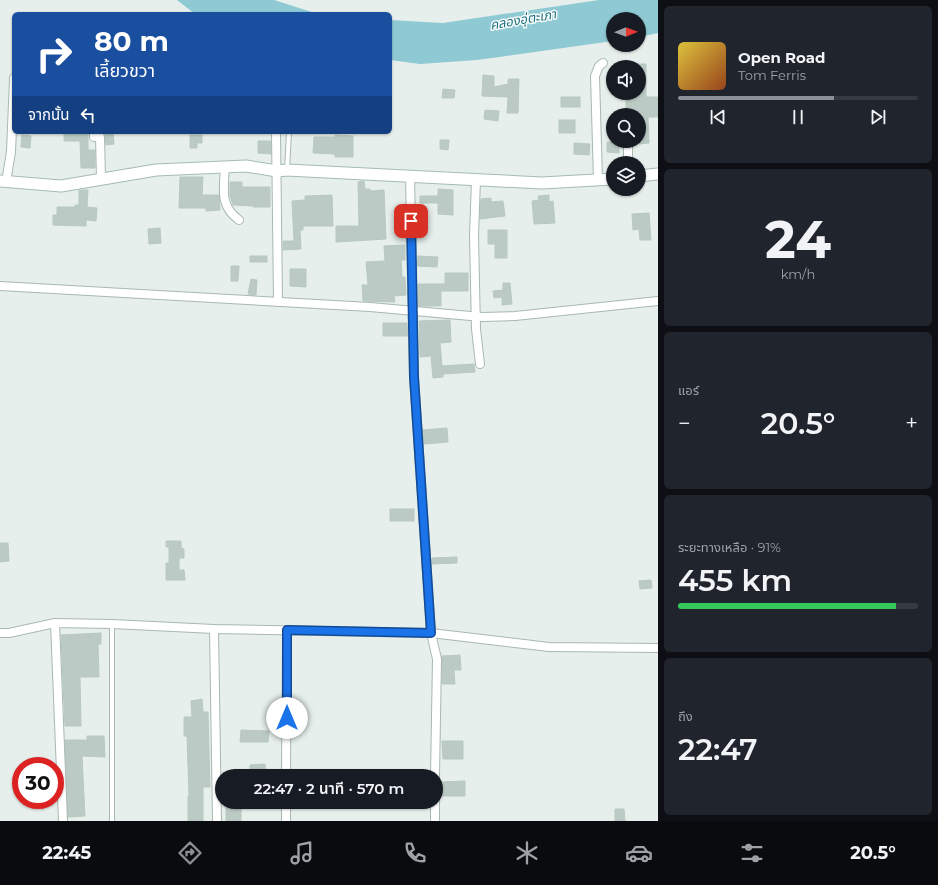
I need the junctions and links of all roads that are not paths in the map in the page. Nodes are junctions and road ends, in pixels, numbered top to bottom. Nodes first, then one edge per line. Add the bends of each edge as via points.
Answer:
1 (603, 63) dead end
2 (12, 127) edge
3 (94, 134) edge
4 (276, 134) edge
5 (289, 134) edge
6 (225, 166) junction
7 (282, 171) junction
8 (658, 174) edge
9 (646, 175) edge
10 (410, 176) junction
11 (101, 179) junction
12 (606, 179) edge
13 (476, 180) junction
14 (598, 180) junction
15 (3, 181) edge
16 (239, 220) dead end
17 (0, 286) edge
18 (658, 301) edge
19 (278, 302) junction
20 (412, 311) junction
21 (477, 316) junction
22 (480, 364) dead end
23 (55, 623) junction
24 (112, 624) junction
25 (214, 629) junction
26 (287, 630) junction
27 (0, 633) edge
28 (431, 633) junction
29 (658, 648) edge
30 (286, 769) edge
31 (435, 769) edge
32 (286, 809) edge
33 (435, 809) edge
34 (63, 821) edge
35 (112, 821) edge
36 (217, 821) edge
37 (286, 821) edge
38 (435, 821) edge

1 - 14 street via 595,76
2 - 15 street via 11,152
3 - 11 street via 94,137 100,137
4 - 7 street
5 - 7 lane
6 - 7 street
6 - 11 street via 156,170
6 - 16 street via 226,205 231,214
7 - 10 street
7 - 19 street
8 - 9 street
10 - 13 street
10 - 20 street
11 - 15 street via 61,186
12 - 14 street
13 - 14 street via 542,183
13 - 21 street via 474,236
17 - 19 street
18 - 21 street via 515,316
19 - 20 street
20 - 21 street
20 - 28 street via 414,384
21 - 22 street
23 - 24 street
23 - 27 street
23 - 34 street
24 - 25 street
24 - 35 lane
25 - 26 street
25 - 36 street
26 - 28 street
26 - 30 street
28 - 29 street via 549,647
28 - 31 street via 437,659
32 - 37 street
33 - 38 street

